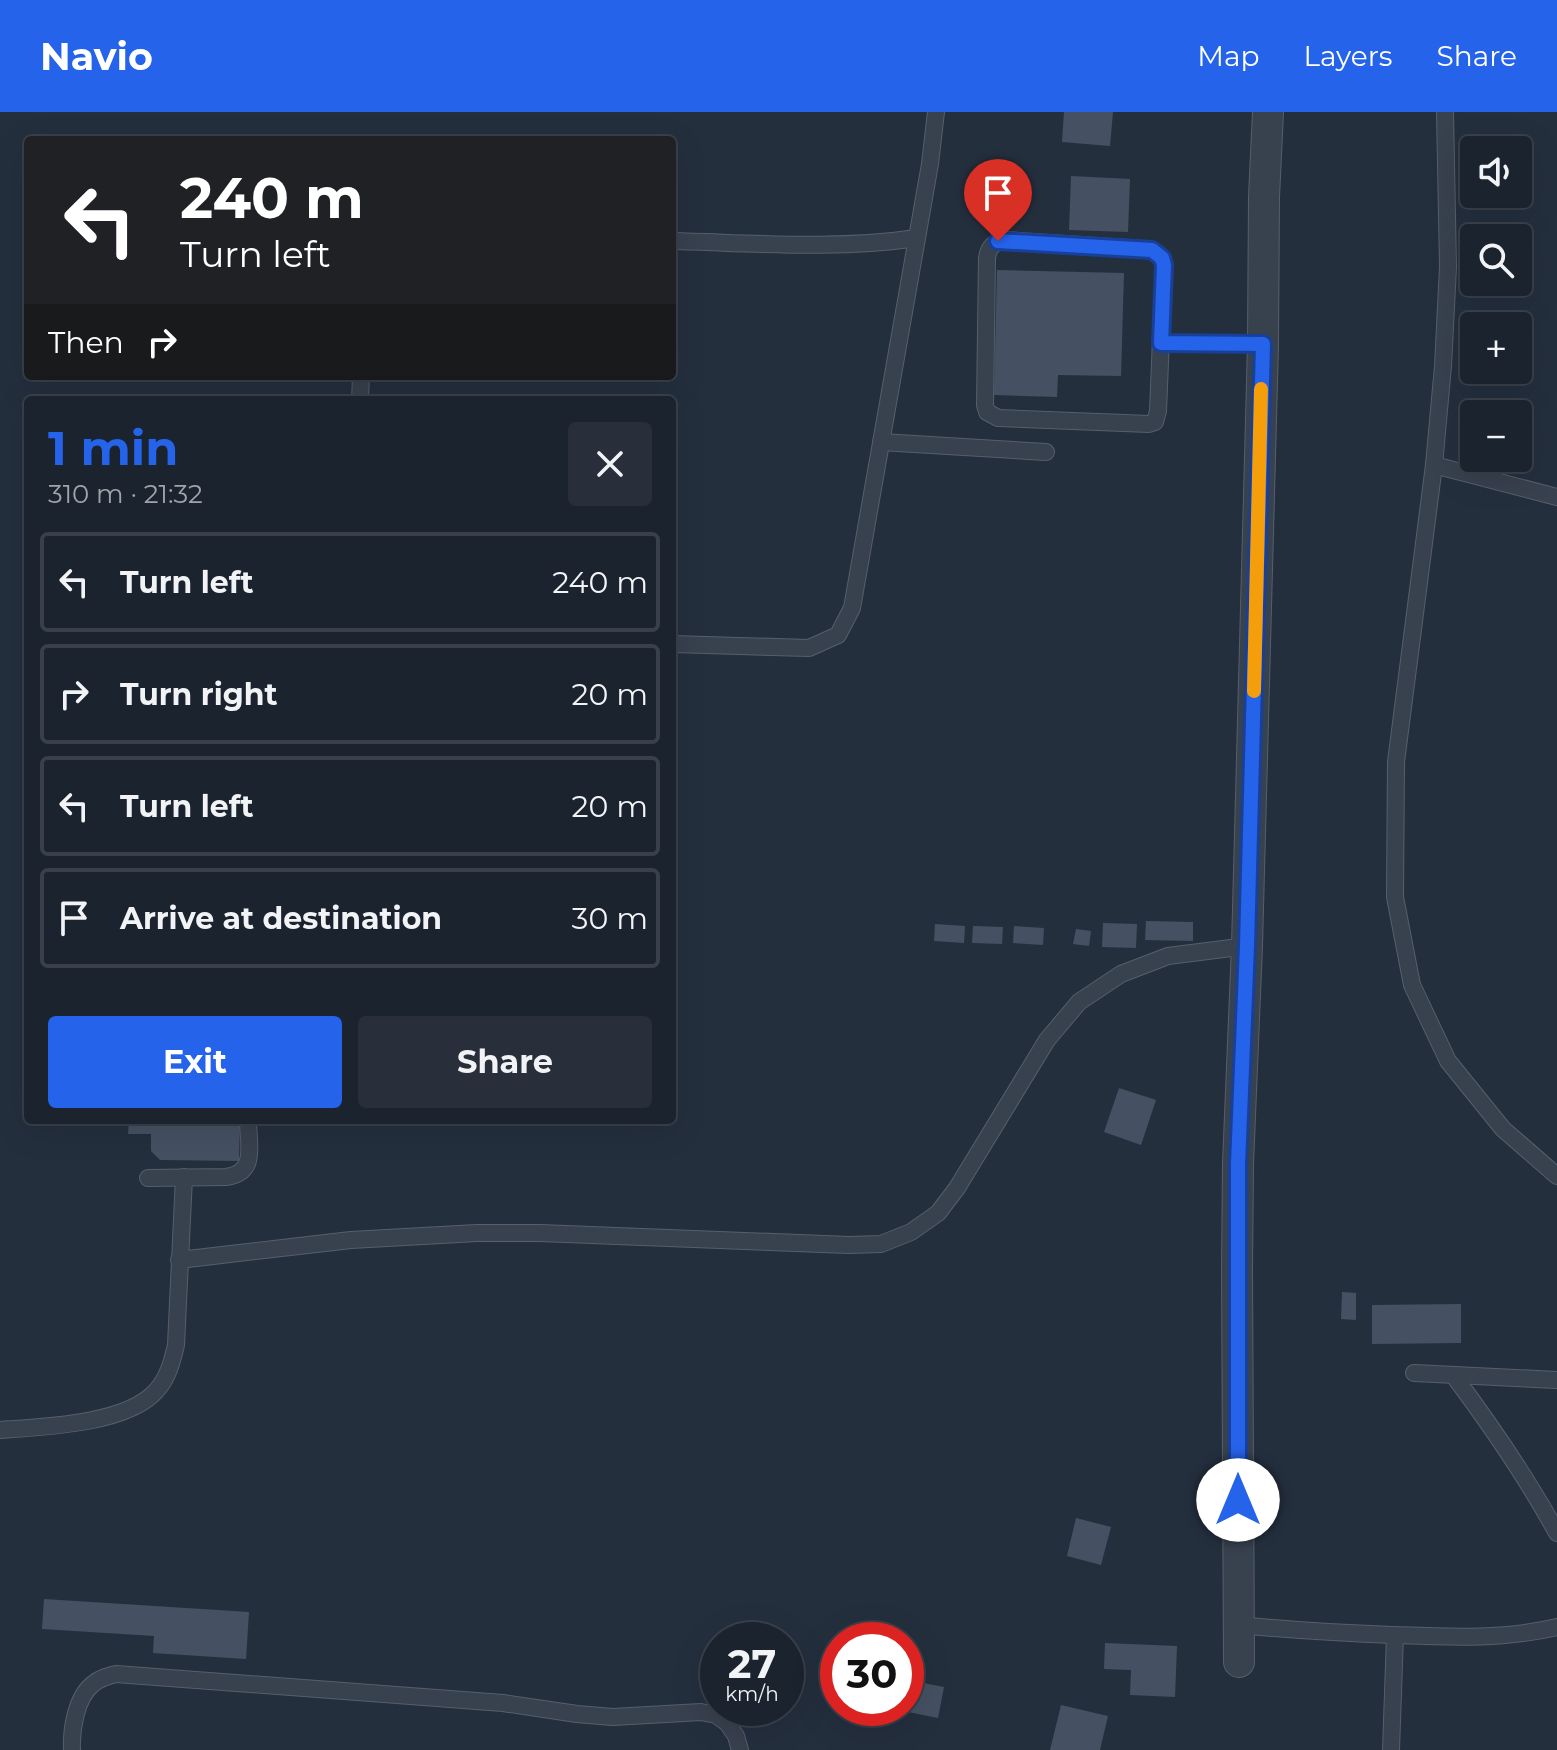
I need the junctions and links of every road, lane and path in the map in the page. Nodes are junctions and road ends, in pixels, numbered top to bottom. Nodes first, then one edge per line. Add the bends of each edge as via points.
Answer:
1 (936, 112) edge
2 (1268, 112) edge
3 (1445, 112) edge
4 (917, 238) junction
5 (676, 241) edge
6 (1161, 343) junction
7 (1263, 344) junction
8 (881, 442) junction
9 (1046, 452) dead end
10 (1434, 465) junction
11 (1557, 497) edge
12 (676, 644) edge
13 (1247, 946) junction
14 (248, 1124) edge
15 (1557, 1176) edge
16 (184, 1177) junction
17 (148, 1178) dead end
18 (179, 1260) junction
19 (1414, 1373) dead end
20 (1454, 1376) junction
21 (1557, 1380) edge
22 (0, 1430) edge
23 (1557, 1533) edge
24 (1239, 1625) junction
25 (1557, 1627) edge
26 (1395, 1635) junction
27 (1239, 1662) dead end
28 (72, 1750) edge
29 (740, 1750) edge
30 (1391, 1750) edge

1 - 4 lane
2 - 7 street
3 - 10 lane via 1448,267
4 - 5 lane via 836,245
4 - 8 lane
6 - 6 lane via 1155,422 992,416 985,405 988,251 1005,240 1158,253 1164,265
6 - 7 lane
7 - 13 street
8 - 9 lane
8 - 12 lane via 852,608 838,635 809,648
10 - 11 lane
10 - 15 lane via 1396,762 1395,897 1412,985 1448,1061 1503,1129
13 - 18 lane via 1168,956 1121,974 1079,1002 1047,1040 938,1213 881,1244 477,1233 351,1240
13 - 24 street via 1237,1224
14 - 16 lane via 249,1163 244,1171 236,1176
16 - 17 lane
16 - 18 lane
18 - 22 lane via 176,1345 170,1370 156,1391 136,1407 112,1415
19 - 20 lane
20 - 21 lane
20 - 23 lane via 1535,1492
24 - 26 lane
24 - 27 street
25 - 26 lane via 1498,1636
26 - 30 lane
28 - 29 lane via 85,1691 116,1674 503,1703 613,1717 701,1712 727,1723

